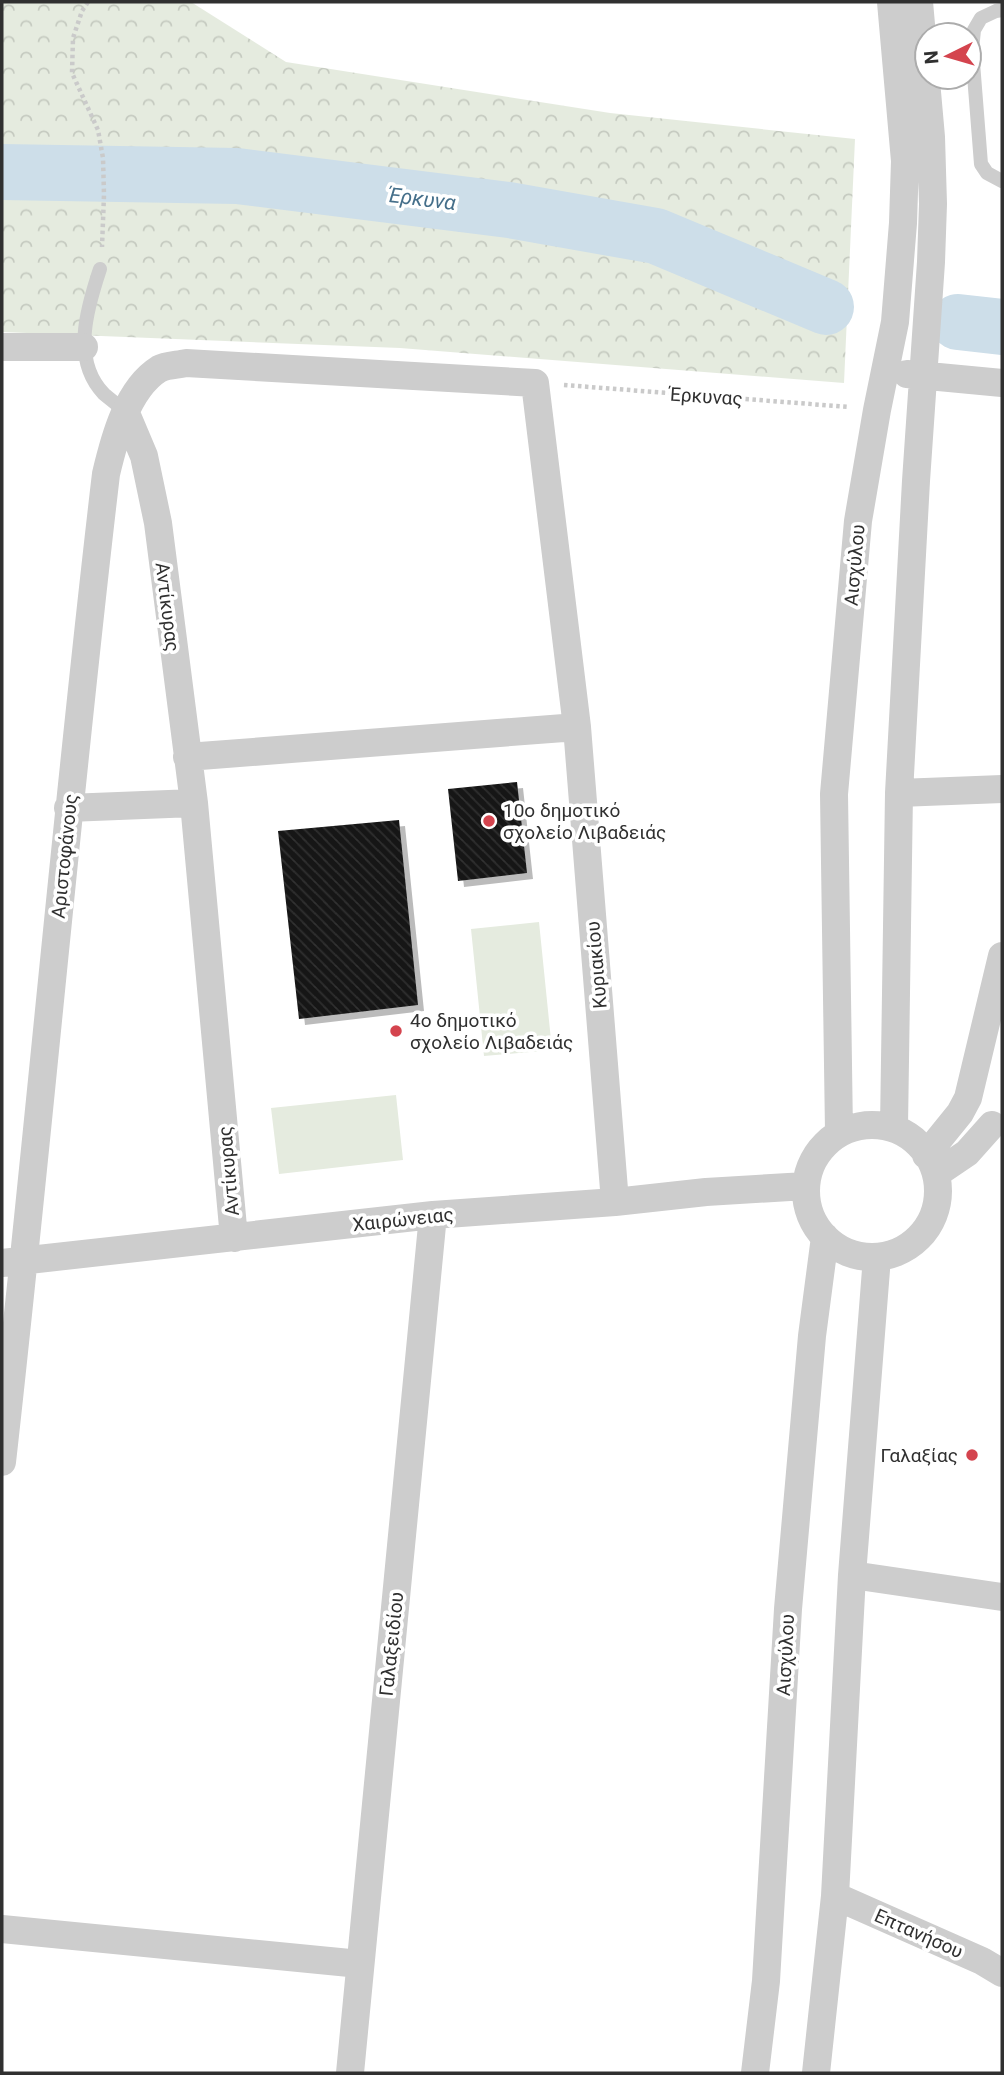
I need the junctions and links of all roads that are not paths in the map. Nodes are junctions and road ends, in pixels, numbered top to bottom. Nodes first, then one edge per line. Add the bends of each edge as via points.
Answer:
1 (891, 2) edge
2 (919, 2) edge
3 (1002, 10) edge
4 (1002, 181) edge
5 (100, 270) dead end
6 (2, 347) edge
7 (84, 347) junction
8 (886, 372) junction
9 (924, 376) junction
10 (1002, 383) edge
11 (125, 411) junction
12 (577, 727) junction
13 (187, 757) junction
14 (1002, 789) edge
15 (899, 793) junction
16 (194, 803) junction
17 (68, 808) junction
18 (1002, 956) edge
19 (960, 1113) junction
20 (894, 1127) junction
21 (997, 1127) edge
22 (839, 1132) junction
23 (931, 1164) junction
24 (806, 1186) junction
25 (615, 1202) junction
26 (433, 1215) junction
27 (825, 1237) junction
28 (234, 1238) junction
29 (877, 1257) junction
30 (13, 1263) edge
31 (2, 1462) edge
32 (852, 1575) junction
33 (1002, 1597) edge
34 (835, 1896) junction
35 (2, 1929) edge
36 (360, 1964) junction
37 (1002, 1973) edge
38 (350, 2073) edge
39 (755, 2073) edge
40 (816, 2073) edge

1 - 8 street, Αισχύλου via 905,161 900,278
2 - 9 street via 933,204
3 - 4 lane via 981,19 974,30 972,50 981,164
5 - 7 lane
6 - 7 street
7 - 11 lane via 103,392
8 - 9 street
8 - 22 street, Αισχύλου via 858,521 834,794
9 - 10 street
9 - 15 street
11 - 12 street, Κυριακίου via 160,368 186,363 536,383
11 - 13 street, Αντίκυρας via 144,456 158,523
11 - 17 street, Αριστοφάνους via 106,474
12 - 13 street
12 - 25 street, Κυριακίου
13 - 16 street, Αντίκυρας
14 - 15 street
15 - 20 street
16 - 17 street
16 - 28 street, Αντίκυρας
17 - 30 street, Αριστοφάνους
18 - 19 street via 968,1098
19 - 21 street
19 - 23 street
20 - 22 street via 866,1124
20 - 23 street via 919,1143
21 - 23 street via 967,1153
22 - 24 street via 822,1146
23 - 29 street via 938,1199 928,1227 906,1248
24 - 25 street, Χαιρώνειας
24 - 27 street via 809,1213
25 - 26 street, Χαιρώνειας
26 - 28 street, Χαιρώνειας
26 - 36 street, Γαλαξειδίου
27 - 29 street via 848,1253
27 - 39 street, Αισχύλου via 788,1609 766,1981
28 - 30 street, Χαιρώνειας
29 - 32 street
30 - 31 street, Αριστοφάνους
32 - 33 street
32 - 34 street
34 - 37 street, Επτανήσου
34 - 40 street
35 - 36 street
36 - 38 street, Γαλαξειδίου

